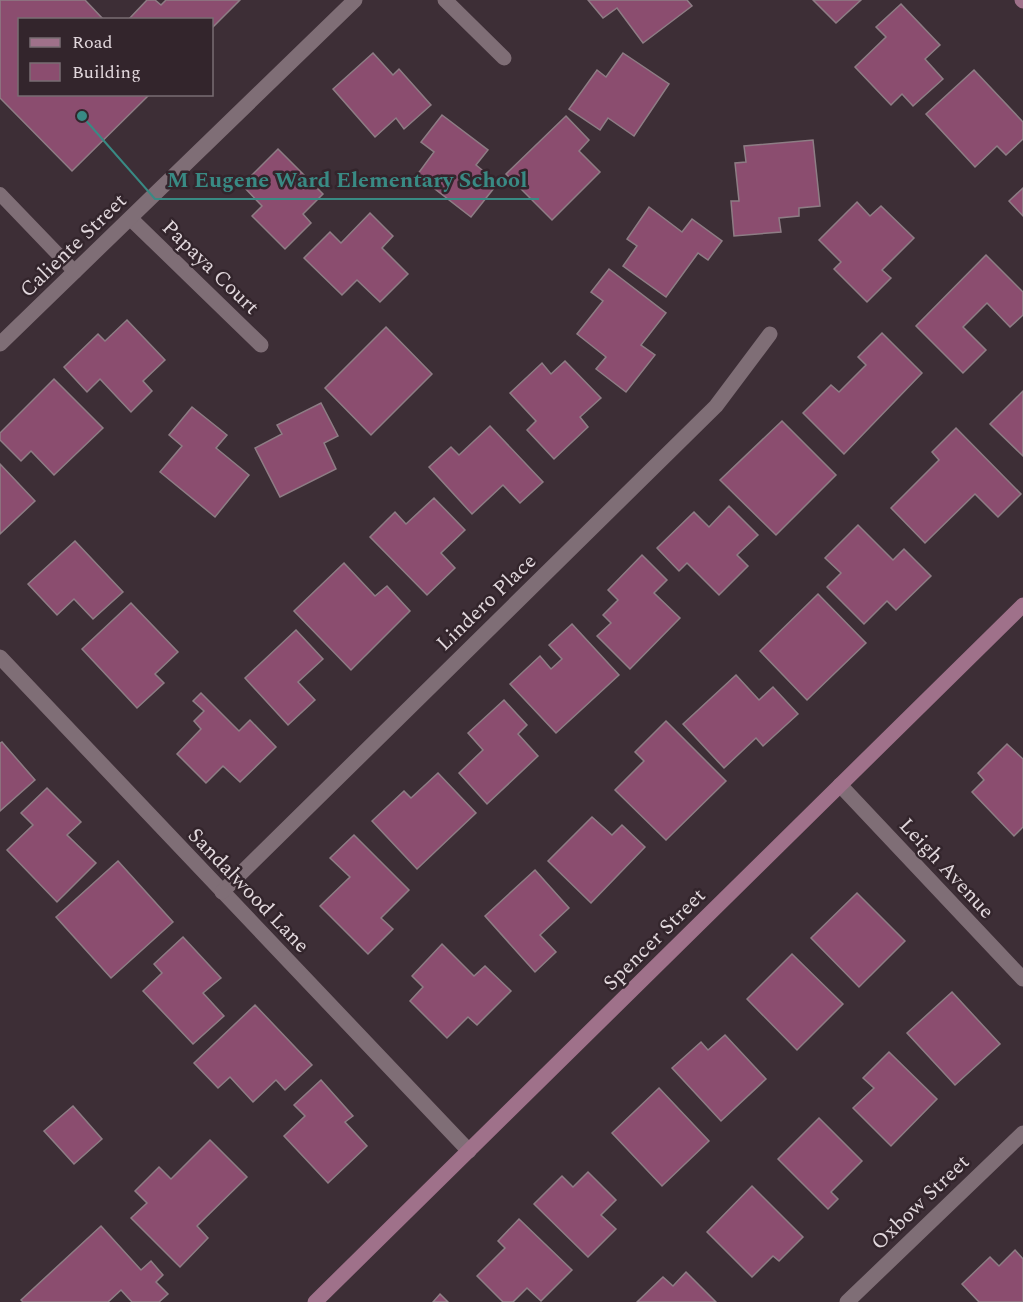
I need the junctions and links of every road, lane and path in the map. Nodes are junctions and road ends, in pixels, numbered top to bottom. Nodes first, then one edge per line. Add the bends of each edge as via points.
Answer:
1 (355, 0) edge
2 (446, 0) edge
3 (504, 58) dead end
4 (0, 194) edge
5 (131, 219) junction
6 (75, 272) junction
7 (770, 334) dead end
8 (0, 344) edge
9 (261, 345) dead end
10 (1023, 605) edge
11 (0, 657) edge
12 (840, 785) junction
13 (222, 891) junction
14 (1023, 979) edge
15 (1023, 1133) edge
16 (469, 1151) junction
17 (315, 1302) edge
18 (847, 1302) edge

1 - 5 street, Caliente Street
2 - 3 street
4 - 6 lane
5 - 6 street, Caliente Street
5 - 9 street, Papaya Court
6 - 8 street, Caliente Street
7 - 13 street, Lindero Place via 716,406
10 - 12 street, Spencer Street
11 - 13 street, Sandalwood Lane
12 - 14 street, Leigh Avenue
12 - 16 street, Spencer Street
13 - 16 street, Sandalwood Lane
15 - 18 street, Oxbow Street
16 - 17 street, Spencer Street

